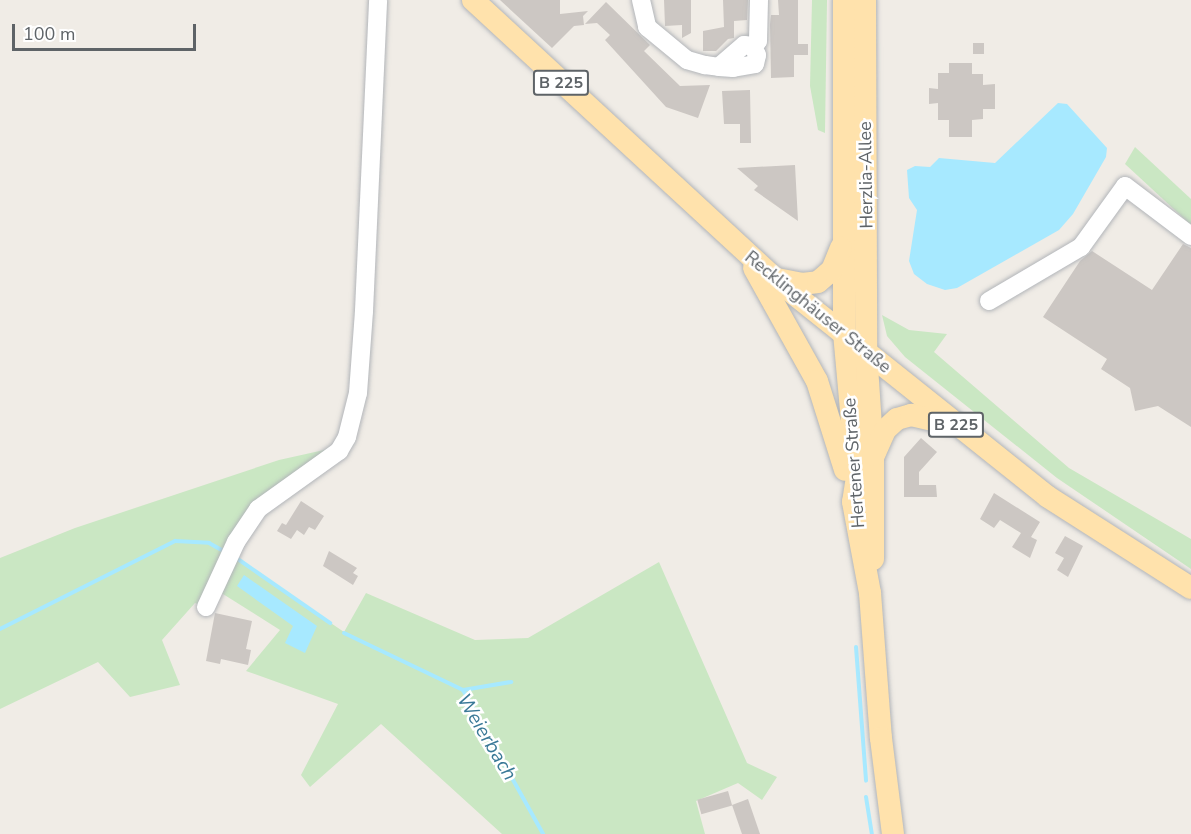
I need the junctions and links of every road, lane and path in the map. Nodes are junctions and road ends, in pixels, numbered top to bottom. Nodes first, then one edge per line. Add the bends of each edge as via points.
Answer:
1 (378, 0) edge
2 (473, 0) edge
3 (641, 0) edge
4 (759, 0) edge
5 (844, 0) edge
6 (865, 0) edge
7 (1191, 236) edge
8 (844, 238) junction
9 (746, 254) junction
10 (775, 279) junction
11 (989, 301) dead end
12 (844, 333) junction
13 (866, 351) junction
14 (958, 426) junction
15 (873, 457) junction
16 (854, 502) junction
17 (1191, 588) edge
18 (870, 593) junction
19 (206, 607) dead end
20 (893, 834) edge

1 - 19 street via 363,334 358,393 347,437 339,451 258,509 236,542
2 - 9 main road, Recklinghäuser Straße / B 225
3 - 4 street via 647,27 658,38 687,60 719,67 755,64 758,55 753,46 758,41
5 - 8 main road, Herzlia-Allee
6 - 13 main road, Herzlia-Allee
7 - 11 street via 1125,186 1081,247
8 - 10 main road via 832,270 818,282 802,284
8 - 12 main road, Herzlia-Allee
9 - 10 main road, Recklinghäuser Straße / B 225
9 - 16 main road via 817,381
10 - 12 main road, Recklinghäuser Straße / B 225
12 - 13 main road, Recklinghäuser Straße / B 225
12 - 16 main road, Hertener Straße via 856,477
13 - 14 main road, Recklinghäuser Straße / B 225
13 - 15 main road, Hertener Straße
14 - 15 main road via 911,415 897,419 885,430
14 - 17 main road, Recklinghäuser Straße / B 225 via 1048,497
15 - 18 main road, Hertener Straße
16 - 18 main road, Hertener Straße
18 - 20 main road, Hertener Straße

